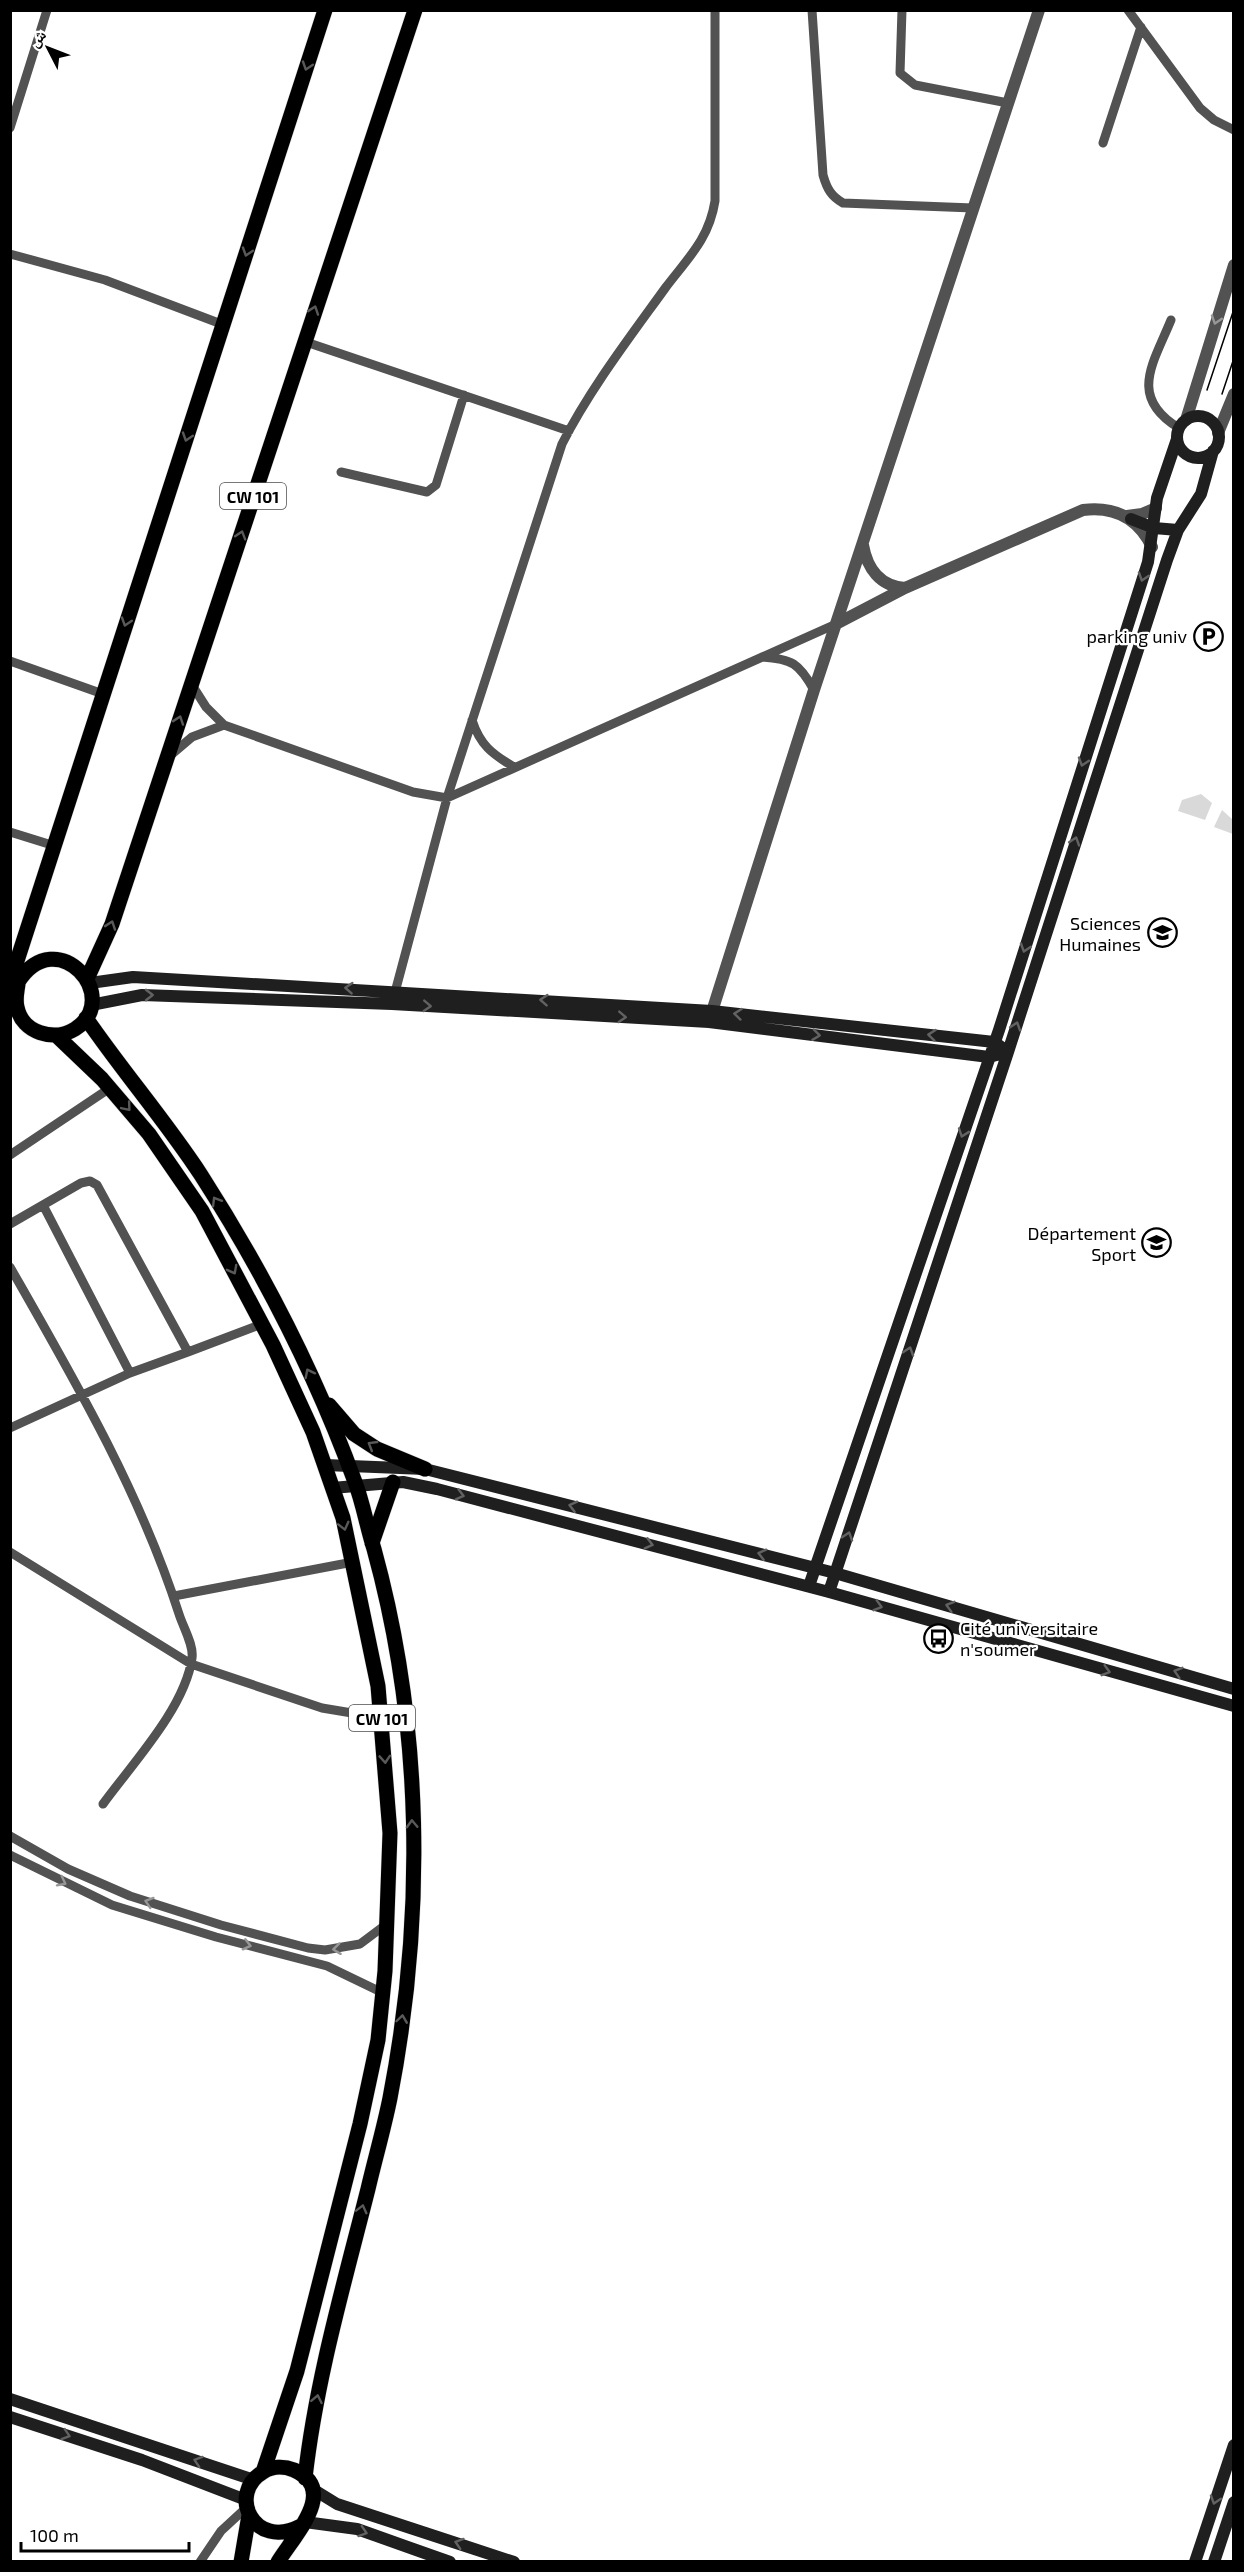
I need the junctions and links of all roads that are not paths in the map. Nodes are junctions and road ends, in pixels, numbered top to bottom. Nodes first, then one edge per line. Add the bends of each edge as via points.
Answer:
1 (47, 10) edge
2 (325, 10) edge
3 (415, 10) edge
4 (715, 10) edge
5 (812, 10) edge
6 (902, 10) edge
7 (1039, 10) edge
8 (1128, 10) edge
9 (1141, 27) junction
10 (1008, 103) junction
11 (10, 128) edge
12 (1233, 130) edge
13 (1103, 143) dead end
14 (974, 208) junction
15 (10, 254) edge
16 (1233, 264) edge
17 (1171, 320) dead end
18 (224, 325) junction
19 (303, 341) junction
20 (1233, 394) edge
21 (464, 395) junction
22 (1180, 429) junction
23 (569, 431) junction
24 (1218, 433) junction
25 (1213, 451) junction
26 (341, 472) dead end
27 (1156, 508) junction
28 (1129, 518) junction
29 (1155, 528) junction
30 (1178, 530) junction
31 (862, 544) junction
32 (1152, 547) junction
33 (905, 588) junction
34 (836, 624) junction
35 (759, 657) junction
36 (10, 661) edge
37 (192, 685) junction
38 (814, 690) junction
39 (103, 694) junction
40 (472, 720) junction
41 (224, 725) junction
42 (165, 761) junction
43 (514, 767) junction
44 (447, 798) junction
45 (10, 832) edge
46 (55, 846) junction
47 (88, 981) junction
48 (15, 991) edge
49 (394, 991) junction
50 (392, 1004) junction
51 (89, 1011) junction
52 (710, 1016) junction
53 (17, 1022) edge
54 (57, 1036) junction
55 (994, 1042) junction
56 (1008, 1052) junction
57 (989, 1057) junction
58 (110, 1088) junction
59 (10, 1155) edge
60 (43, 1205) junction
61 (10, 1224) edge
62 (10, 1267) edge
63 (262, 1324) junction
64 (188, 1352) junction
65 (130, 1373) junction
66 (319, 1394) junction
67 (83, 1396) junction
68 (10, 1428) edge
69 (325, 1465) junction
70 (348, 1465) junction
71 (402, 1468) junction
72 (425, 1469) junction
73 (398, 1482) junction
74 (356, 1485) junction
75 (332, 1488) junction
76 (623, 1519) junction
77 (619, 1537) junction
78 (372, 1543) junction
79 (10, 1552) edge
80 (353, 1562) junction
81 (816, 1568) junction
82 (835, 1573) junction
83 (809, 1586) junction
84 (829, 1592) junction
85 (174, 1596) junction
86 (191, 1664) junction
87 (1233, 1689) edge
88 (1233, 1706) edge
89 (382, 1718) junction
90 (103, 1804) dead end
91 (10, 1836) edge
92 (10, 1856) edge
93 (185, 1913) junction
94 (388, 1923) junction
95 (181, 1927) junction
96 (383, 1993) junction
97 (10, 2399) edge
98 (10, 2417) edge
99 (1233, 2445) edge
100 (258, 2476) junction
101 (308, 2483) junction
102 (1233, 2502) edge
103 (248, 2507) junction
104 (303, 2524) junction
105 (200, 2562) edge
106 (241, 2562) edge
107 (278, 2562) edge
108 (450, 2562) edge
109 (514, 2562) edge
110 (1195, 2562) edge
111 (1214, 2562) edge

1 - 11 street
2 -> 18 main road
19 -> 3 main road, CW 101
4 - 23 street via 712,223
5 - 14 street via 823,175 828,190 843,203
6 - 10 street via 900,74 915,85
7 - 10 street
8 - 9 street
9 - 12 street via 1205,113
9 - 13 street
10 - 14 street
14 - 31 street
15 - 18 street via 105,280
16 -> 22 street
17 - 22 street via 1147,384 1159,415
18 -> 39 main road
19 - 21 street
37 -> 19 main road, CW 101
20 - 24 street
21 - 23 street
21 - 26 street via 432,489 427,492
22 - 24 main road via 1203,417 1213,423
22 - 25 main road via 1182,451 1194,458
22 - 27 main road
23 - 40 street
24 - 25 main road
25 - 30 main road via 1200,494
27 - 28 street
27 - 29 main road
28 - 29 main road
28 - 32 street via 1144,532
28 - 33 street via 1096,508 1072,513
29 - 30 main road
29 - 32 main road
56 -> 30 main road
31 - 33 street via 866,563 876,575 887,584
31 - 34 street
32 -> 55 main road
33 - 34 street
34 - 35 street
34 - 38 street
35 - 38 street via 793,662 804,671
35 - 43 street
36 - 39 street
37 - 41 street
42 -> 37 main road, CW 101
38 - 52 street
39 - 46 main road
40 - 43 street via 480,742
40 - 44 street
41 - 42 street via 192,736
41 - 44 street via 413,792
47 -> 42 main road, CW 101 via 112,924
43 - 44 street
44 - 49 street
45 - 46 street
46 - 48 main road via 18,953
47 - 48 main road via 75,966 58,959 34,964
49 -> 47 main road via 133,977
47 - 51 main road
48 - 53 main road
49 - 50 street
52 -> 49 main road
51 -> 50 main road via 142,994
50 -> 52 main road
51 - 54 main road via 78,1027
66 -> 51 main road, CW 101 via 240,1241 203,1179 159,1113 120,1066
55 -> 52 main road
52 -> 57 main road
53 - 54 main road
54 - 58 main road, CW 101
55 - 56 main road
55 - 57 main road
56 - 57 main road
82 -> 56 main road
57 -> 81 main road
58 - 59 street
58 -> 63 main road, CW 101 via 150,1134 202,1211
60 - 61 street
60 - 64 street via 81,1183 90,1181 97,1185
60 - 65 street
62 - 67 street
63 - 64 street
63 - 69 main road, CW 101
64 - 65 street
65 - 67 street
66 - 70 main road, CW 101
72 -> 66 main road via 377,1449 354,1434
67 - 68 street
67 - 85 street
69 - 70 main road
69 - 75 main road, CW 101
70 - 71 main road
70 - 74 main road, CW 101
71 - 72 main road
71 - 73 main road
76 -> 72 main road
73 - 74 main road
73 -> 77 main road
73 - 78 main road
74 - 75 main road
74 - 78 main road, CW 101
75 -> 80 main road, CW 101
76 - 77 main road
81 -> 76 main road
77 -> 83 main road
101 -> 78 main road, CW 101 via 316,2403 390,2100 411,1958 414,1881 407,1723 392,1617
79 - 86 street
80 - 85 street
80 - 89 main road, CW 101
81 - 82 main road
81 - 83 main road
82 - 84 main road
87 -> 82 main road
83 - 84 main road
84 -> 88 main road
85 - 86 street via 193,1654
86 - 89 street via 322,1708
86 - 90 street via 180,1694 162,1723
89 -> 94 main road, CW 101 via 390,1833
93 -> 91 street via 130,1896 68,1869
92 -> 95 street via 112,1905
94 -> 93 street via 360,1944 325,1950
93 - 95 street
94 - 96 main road, CW 101
95 -> 96 street via 327,1966
96 - 100 main road, CW 101 via 378,2040 341,2201 297,2371
100 -> 97 main road
98 -> 103 main road via 153,2464
99 -> 110 main road
100 - 101 main road via 285,2467
100 - 103 main road
101 - 104 main road via 313,2507
109 -> 101 main road via 337,2504
102 - 111 main road
103 - 104 main road via 256,2524 277,2534 288,2533
103 - 105 street via 222,2531
103 - 106 main road
104 - 107 main road
104 -> 108 main road via 357,2529

